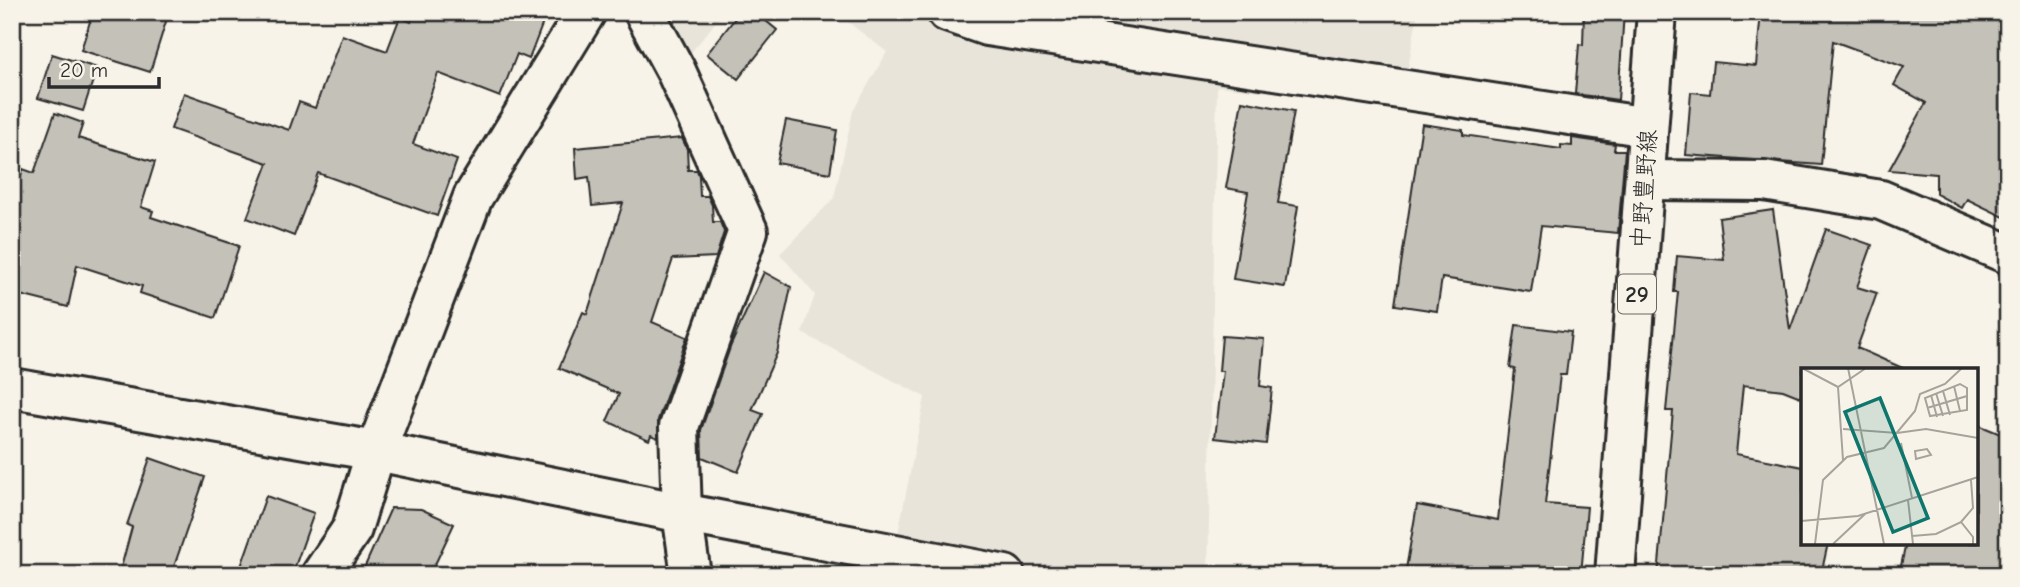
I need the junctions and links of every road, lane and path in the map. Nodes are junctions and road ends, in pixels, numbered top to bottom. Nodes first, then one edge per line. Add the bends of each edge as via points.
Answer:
1 (586, 12) edge
2 (644, 12) edge
3 (947, 12) edge
4 (1657, 12) edge
5 (989, 19) edge
6 (1648, 127) junction
7 (1646, 180) junction
8 (2008, 254) edge
9 (12, 388) edge
10 (376, 451) junction
11 (682, 513) junction
12 (321, 575) edge
13 (691, 575) edge
14 (1004, 575) edge
15 (1615, 575) edge

1 - 10 street via 473,197
2 - 11 street via 676,71 748,231 679,427
3 - 5 street
4 - 6 street, 中野豊野線 / 29
5 - 6 street
6 - 7 street, 中野豊野線 / 29
7 - 8 street via 1763,181 1881,200
7 - 15 street, 中野豊野線 / 29
9 - 10 street
10 - 11 street
10 - 12 street via 352,529
11 - 13 street
11 - 14 street

